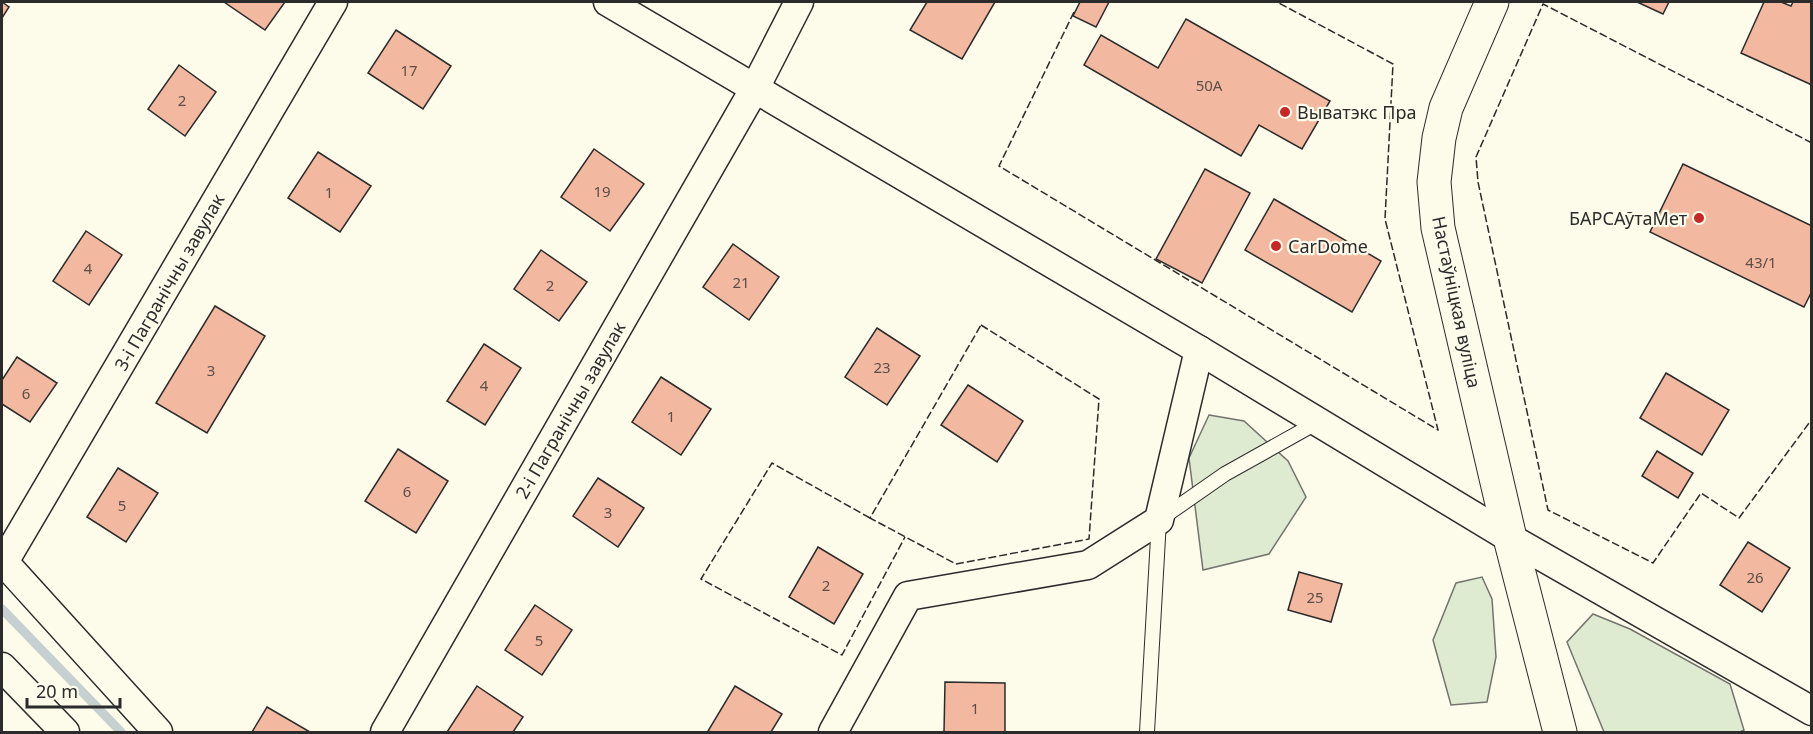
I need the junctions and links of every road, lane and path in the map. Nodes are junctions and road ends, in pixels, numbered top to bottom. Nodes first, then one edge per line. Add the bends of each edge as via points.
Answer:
1 (333, 2) edge
2 (608, 2) edge
3 (800, 2) edge
4 (1492, 2) edge
5 (756, 88) junction
6 (1200, 350) junction
7 (1320, 421) junction
8 (1159, 520) junction
9 (1510, 538) junction
10 (3, 561) edge
11 (2, 667) edge
12 (1812, 711) edge
13 (65, 732) edge
14 (158, 732) edge
15 (385, 732) edge
16 (833, 732) edge
17 (1147, 732) edge
18 (1560, 732) edge

1 - 10 street, 3-і Пагранічны завулак
2 - 5 street
3 - 5 street, 2-і Пагранічны завулак
4 - 9 street, Настаўніцкая вуліца via 1446,108 1434,182 1438,228
5 - 6 street
5 - 15 street, 2-і Пагранічны завулак
6 - 7 street
6 - 8 street
7 - 8 lane via 1225,474
7 - 9 street
8 - 16 street via 1088,565 908,596
8 - 17 lane
9 - 12 street
9 - 18 street, Настаўніцкая вуліца
10 - 14 street
11 - 13 street

